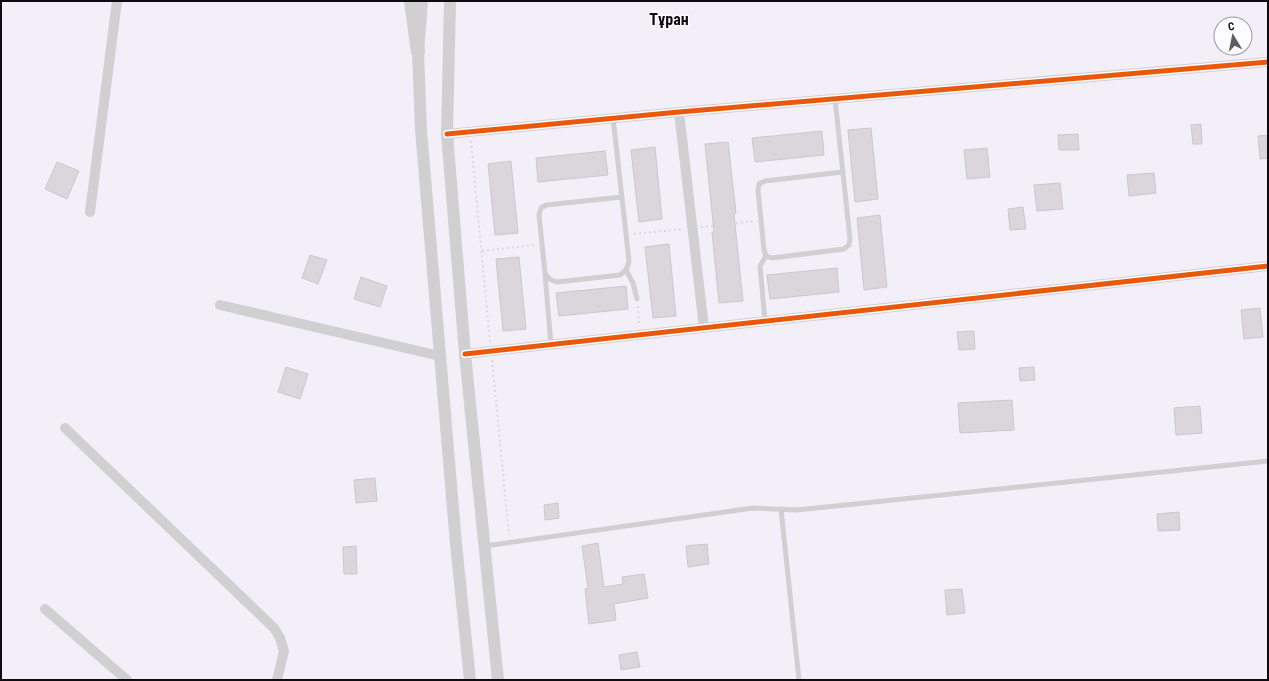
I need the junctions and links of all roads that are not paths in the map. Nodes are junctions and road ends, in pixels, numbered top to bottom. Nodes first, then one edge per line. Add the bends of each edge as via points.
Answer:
1 (117, 1) edge
2 (411, 1) edge
3 (422, 1) edge
4 (450, 1) edge
5 (418, 52) junction
6 (1268, 62) edge
7 (835, 99) junction
8 (679, 112) junction
9 (613, 118) junction
10 (447, 134) junction
11 (843, 172) junction
12 (622, 197) junction
13 (90, 212) dead end
14 (766, 256) junction
15 (1268, 266) edge
16 (626, 270) junction
17 (545, 273) junction
18 (637, 299) road end
19 (220, 305) dead end
20 (765, 321) junction
21 (704, 328) junction
22 (551, 344) junction
23 (465, 354) junction
24 (440, 356) junction
25 (65, 428) dead end
26 (1268, 462) edge
27 (781, 509) junction
28 (485, 546) junction
29 (45, 609) dead end
30 (127, 680) edge
31 (277, 680) edge
32 (470, 680) edge
33 (498, 680) edge
34 (799, 680) edge

1 - 13 street
2 - 5 main road
3 - 5 street
4 - 10 street
5 - 24 street via 421,130
6 - 7 street
7 - 8 street
7 - 11 lane
8 - 9 street
8 - 21 street
9 - 10 street
9 - 12 lane
10 - 23 street
11 - 14 lane via 765,181 759,184
11 - 14 lane via 849,245 844,249 772,258
12 - 16 lane via 629,262
12 - 17 lane via 546,205 541,208 539,215
14 - 20 lane via 760,266
15 - 20 street
16 - 17 lane via 620,275 557,282 549,279
16 - 18 lane
17 - 22 lane
19 - 24 street
20 - 21 street
21 - 22 street
22 - 23 street
23 - 28 street
24 - 32 street
25 - 31 street via 274,628 284,651
26 - 27 lane via 797,510
27 - 28 lane via 753,508
27 - 34 lane
28 - 33 street
29 - 30 street

